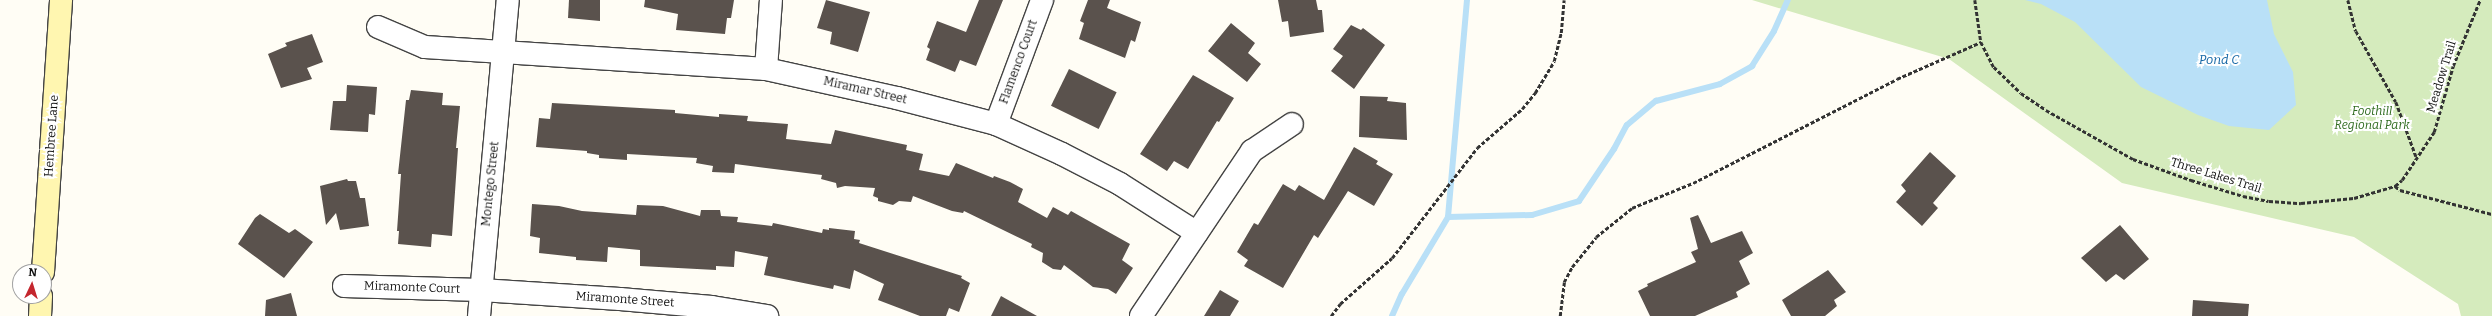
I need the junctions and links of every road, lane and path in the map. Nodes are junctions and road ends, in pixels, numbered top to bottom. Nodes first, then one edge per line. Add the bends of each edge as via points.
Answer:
1 (61, 0) edge
2 (508, 0) edge
3 (770, 0) edge
4 (1042, 0) edge
5 (1564, 0) edge
6 (1975, 0) edge
7 (2348, 0) edge
8 (2480, 0) edge
9 (378, 27) dead end
10 (1981, 42) junction
11 (504, 52) junction
12 (766, 70) junction
13 (996, 124) junction
14 (1292, 124) dead end
15 (2416, 156) junction
16 (2394, 186) junction
17 (2492, 214) edge
18 (1196, 233) junction
19 (44, 264) edge
20 (344, 286) dead end
21 (481, 290) junction
22 (41, 304) edge
23 (40, 316) edge
24 (479, 316) edge
25 (768, 316) edge
26 (1141, 316) edge
27 (1331, 316) edge
28 (1560, 316) edge

1 - 19 street, Hembree Lane
2 - 11 street, Montego Street
3 - 12 street
4 - 13 street, Flamenco Court
5 - 27 path via 1561,33 1554,61 1544,80 1522,109 1477,148 1392,258 1340,304
6 - 10 path, Three Lakes Trail
7 - 15 path via 2356,31 2396,102
8 - 15 path, Meadow Trail via 2453,66 2434,132
9 - 11 street, Miramar Street via 425,47
10 - 16 path, Three Lakes Trail via 2003,78 2046,110 2133,159 2191,180 2243,196 2301,203 2354,198
10 - 28 path via 1897,79 1693,183 1632,208 1596,237 1572,267 1564,282
11 - 12 street, Miramar Street
11 - 21 street, Montego Street
12 - 13 street, Miramar Street via 837,84
13 - 18 street, Miramar Street via 1120,184
14 - 18 street via 1252,151
15 - 16 path, Three Lakes Trail via 2410,170
16 - 17 path via 2400,190
18 - 26 street
20 - 21 street, Miramonte Court
21 - 24 street, Montego Street
21 - 25 street, Miramonte Street via 704,306
22 - 23 street

